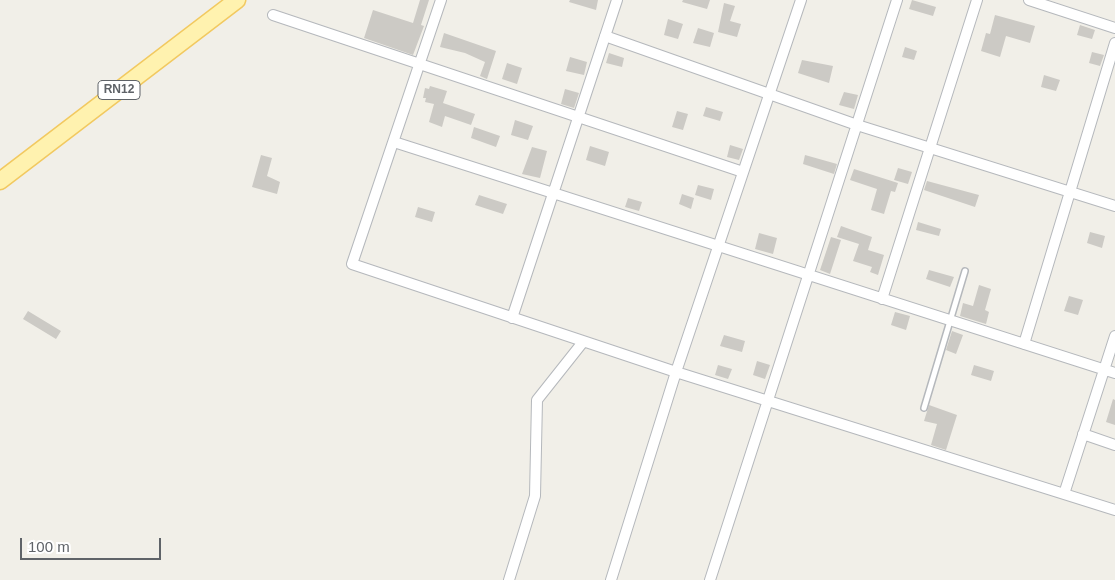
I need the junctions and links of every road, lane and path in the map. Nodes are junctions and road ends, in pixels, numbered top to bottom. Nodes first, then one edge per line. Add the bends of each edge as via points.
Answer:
1 (237, 0) edge
2 (441, 0) edge
3 (617, 0) edge
4 (801, 0) edge
5 (897, 0) edge
6 (977, 0) edge
7 (1028, 0) edge
8 (273, 15) dead end
9 (1115, 28) edge
10 (605, 36) junction
11 (1115, 43) edge
12 (421, 65) junction
13 (770, 94) junction
14 (580, 118) junction
15 (856, 125) junction
16 (394, 142) junction
17 (930, 148) junction
18 (743, 172) junction
19 (0, 181) edge
20 (1070, 192) junction
21 (554, 194) junction
22 (1115, 206) edge
23 (718, 248) junction
24 (965, 271) dead end
25 (808, 276) junction
26 (882, 299) junction
27 (512, 318) junction
28 (950, 321) junction
29 (1115, 336) edge
30 (583, 342) junction
31 (1024, 344) junction
32 (1104, 369) junction
33 (676, 372) junction
34 (1115, 373) edge
35 (768, 401) junction
36 (924, 408) dead end
37 (1083, 434) junction
38 (1115, 444) edge
39 (1064, 494) junction
40 (1115, 510) edge
41 (509, 580) edge
42 (611, 580) edge
43 (710, 580) edge

1 - 19 main road, RN12
2 - 12 street
3 - 10 street
4 - 13 street
5 - 15 street
6 - 17 street
7 - 9 street
8 - 12 street
10 - 13 street
10 - 14 street
11 - 20 street
12 - 14 street
12 - 16 street
13 - 15 street
13 - 18 street
14 - 18 street
14 - 21 street
15 - 17 street
15 - 25 street
16 - 21 street
16 - 27 street via 352,264
17 - 20 street
17 - 26 street
18 - 23 street
20 - 22 street
20 - 31 street
21 - 23 street
21 - 27 street
23 - 25 street
23 - 33 street
24 - 28 lane
25 - 26 street
25 - 35 street
26 - 28 street
27 - 30 street
28 - 31 street
28 - 36 lane
29 - 32 street
30 - 33 street
30 - 41 street via 537,400 535,496
31 - 32 street
32 - 34 street
32 - 37 street
33 - 35 street
33 - 42 street
35 - 39 street
35 - 43 street
37 - 38 street
37 - 39 street
39 - 40 street

